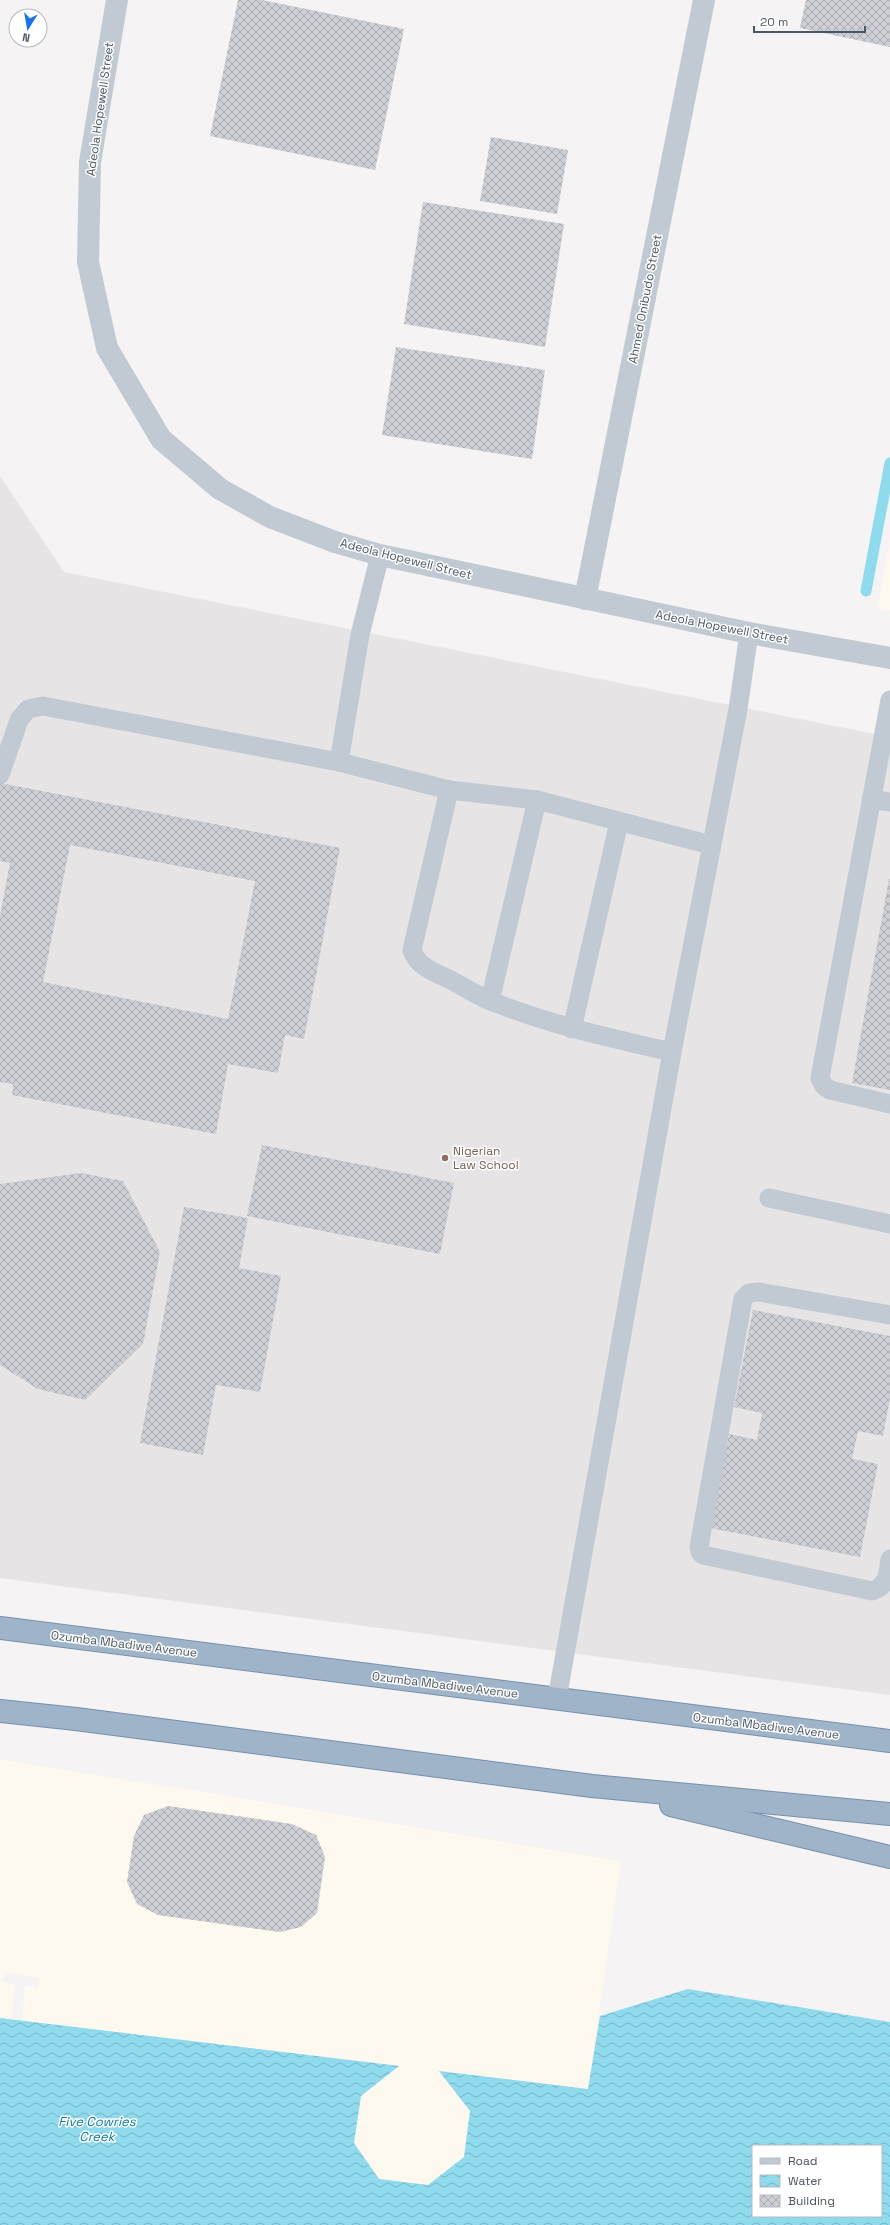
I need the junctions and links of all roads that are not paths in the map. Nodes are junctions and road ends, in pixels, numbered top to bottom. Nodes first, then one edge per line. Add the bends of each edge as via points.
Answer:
1 (117, 0) edge
2 (704, 0) edge
3 (380, 555) junction
4 (585, 599) junction
5 (749, 633) junction
6 (890, 658) edge
7 (890, 700) edge
8 (339, 762) junction
9 (0, 775) edge
10 (448, 790) junction
11 (872, 799) junction
12 (537, 800) junction
13 (890, 802) edge
14 (619, 822) junction
15 (711, 844) junction
16 (490, 1001) junction
17 (572, 1028) junction
18 (672, 1052) junction
19 (890, 1104) edge
20 (769, 1198) dead end
21 (890, 1224) edge
22 (890, 1315) edge
23 (890, 1559) edge
24 (0, 1628) edge
25 (557, 1699) junction
26 (0, 1711) edge
27 (890, 1741) edge
28 (592, 1786) junction
29 (890, 1814) edge
30 (890, 1857) edge

1 - 3 street, Adeola Hopewell Street via 90,162 88,262 107,348 161,439 220,489 270,518
2 - 4 street, Ahmed Onibudo Street
3 - 4 street, Adeola Hopewell Street
3 - 8 lane via 360,635
4 - 5 street, Adeola Hopewell Street
5 - 6 street, Adeola Hopewell Street
5 - 15 lane via 738,708
7 - 11 lane
8 - 9 lane via 43,706 28,709 19,720
8 - 10 lane
10 - 12 lane
10 - 16 lane via 412,950 415,960 425,967
11 - 13 lane
11 - 19 lane via 820,1078 824,1086 830,1090
12 - 14 lane
12 - 16 lane
14 - 15 lane
14 - 17 lane
15 - 18 lane
16 - 17 lane
17 - 18 lane
18 - 25 lane
20 - 21 lane
22 - 23 lane via 760,1292 749,1293 743,1299 699,1547 703,1555 872,1590 879,1589 886,1582
24 - 25 highway, Ozumba Mbadiwe Avenue
25 - 27 highway, Ozumba Mbadiwe Avenue
26 - 28 highway
28 - 29 highway
28 - 30 highway

